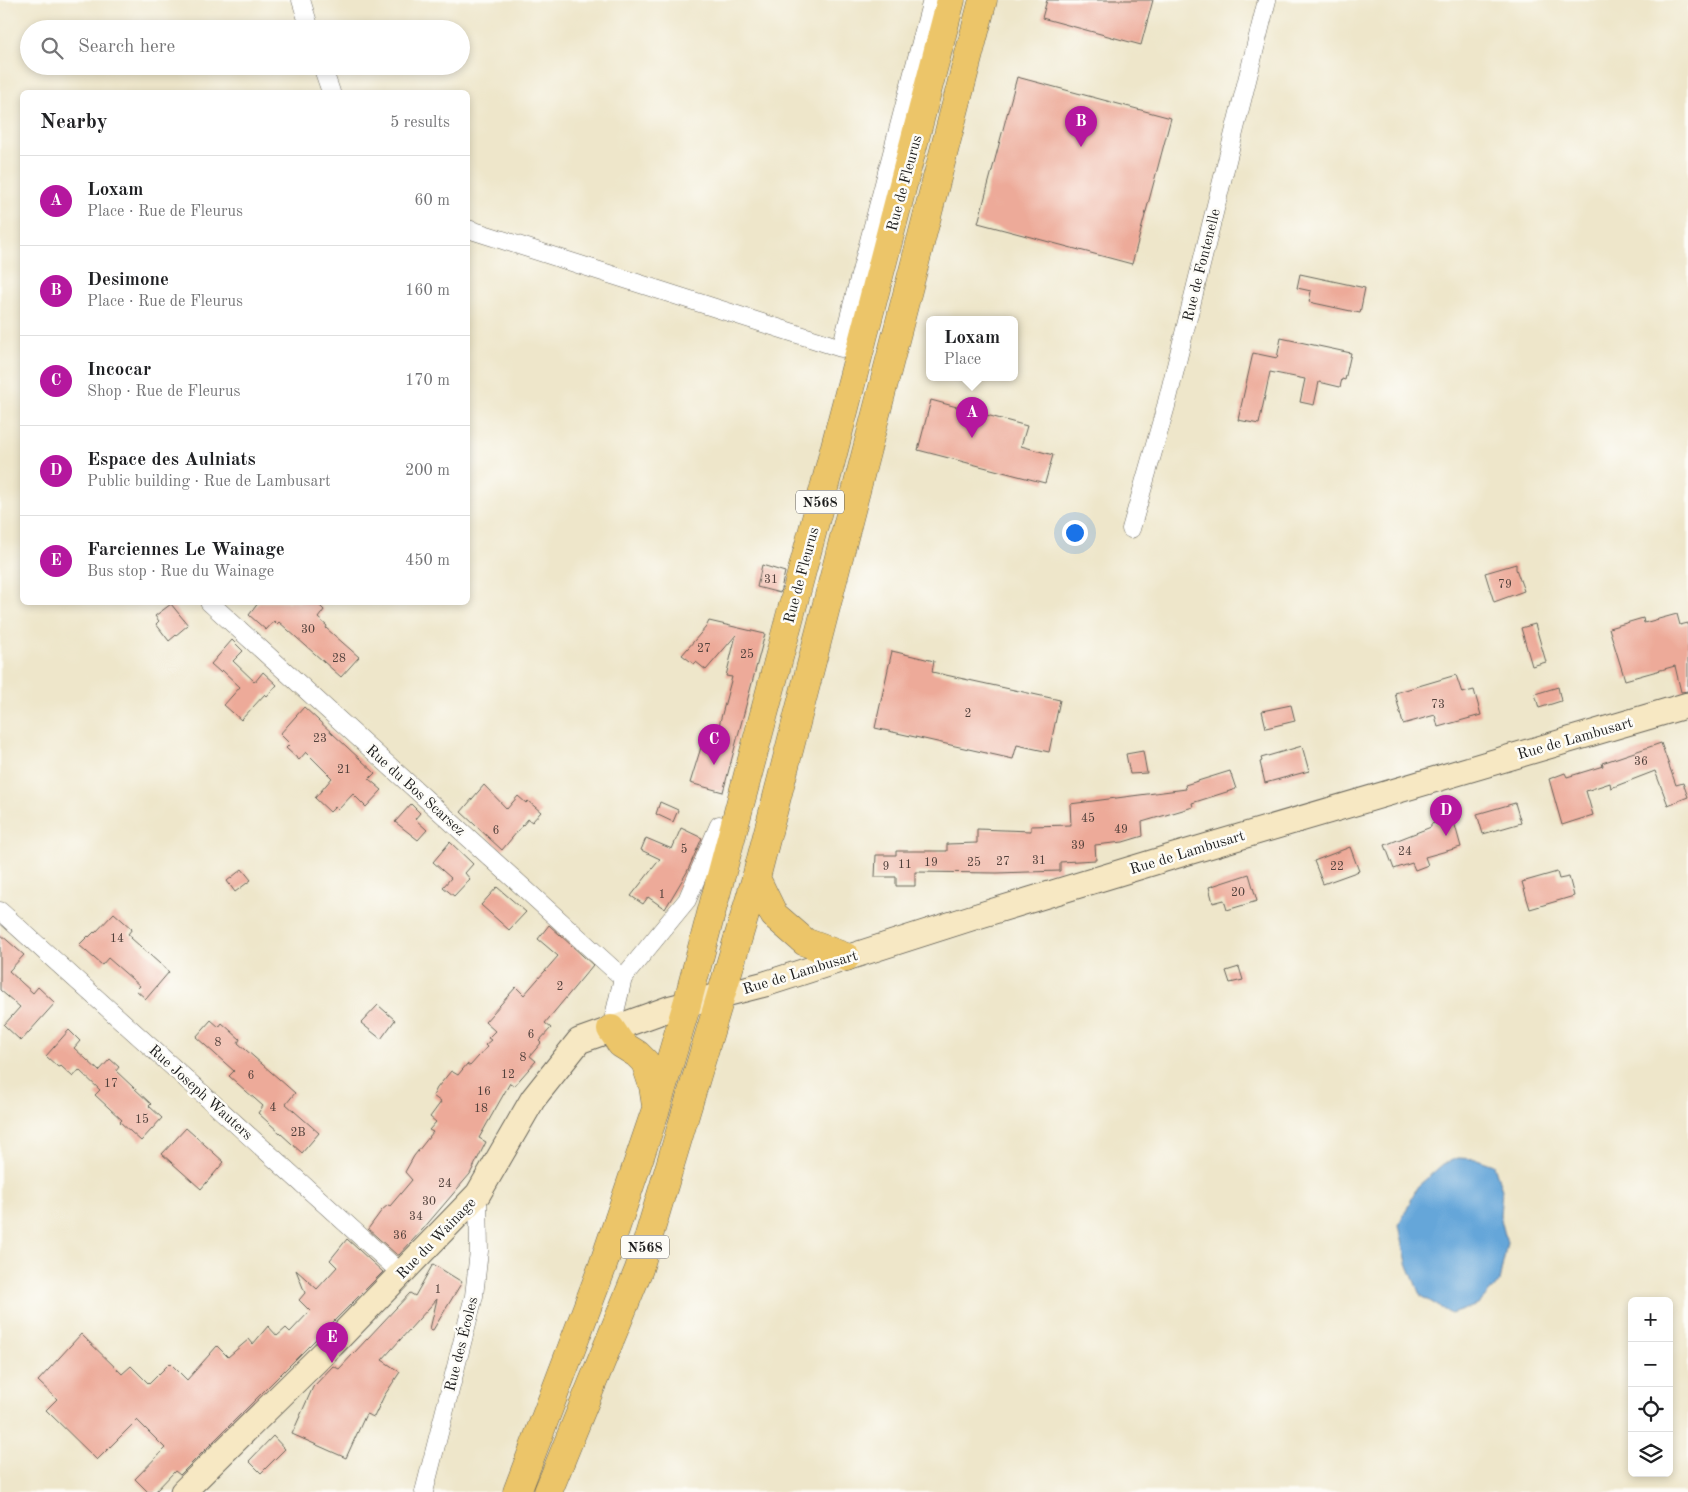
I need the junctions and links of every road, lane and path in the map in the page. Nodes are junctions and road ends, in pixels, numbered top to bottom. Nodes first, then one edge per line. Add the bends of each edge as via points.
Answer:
1 (301, 0) edge
2 (932, 0) edge
3 (951, 0) edge
4 (983, 0) edge
5 (1267, 0) edge
6 (307, 20) edge
7 (325, 75) edge
8 (330, 90) edge
9 (470, 230) edge
10 (842, 348) junction
11 (828, 473) junction
12 (1131, 529) dead end
13 (212, 605) edge
14 (1688, 705) edge
15 (719, 825) dead end
16 (756, 878) junction
17 (0, 911) edge
18 (846, 957) junction
19 (623, 978) junction
20 (722, 995) junction
21 (687, 1004) junction
22 (611, 1029) junction
23 (656, 1109) junction
24 (478, 1194) junction
25 (401, 1273) junction
26 (183, 1492) edge
27 (424, 1492) edge
28 (517, 1492) edge
29 (548, 1492) edge

1 - 6 street
2 - 10 street
3 - 11 highway, Rue de Fleurus / N568
4 - 16 highway, Rue de Fleurus / N568
5 - 12 street, Rue de Fontenelle via 1166,406
7 - 8 street
9 - 10 street
10 - 11 highway via 827,402 822,447
11 - 21 highway, Rue de Fleurus / N568
13 - 19 street, Rue du Bos Scarsez
14 - 18 main road, Rue de Lambusart via 1171,857
15 - 19 street via 687,900
16 - 18 highway via 774,915 805,942
16 - 20 highway, Rue de Fleurus / N568
17 - 25 street, Rue Joseph Wauters
18 - 20 main road, Rue de Lambusart
19 - 22 street
20 - 21 main road, Rue de Lambusart
20 - 29 highway, N568 via 638,1269
21 - 22 main road, Rue du Wainage
21 - 23 highway, N568
22 - 23 highway via 621,1044 644,1062 653,1086
22 - 24 main road, Rue du Wainage via 579,1041 533,1099
23 - 28 highway, N568 via 602,1268
24 - 25 main road, Rue du Wainage
24 - 27 street, Rue des Écoles via 479,1251 474,1296
25 - 26 main road, Rue du Wainage

